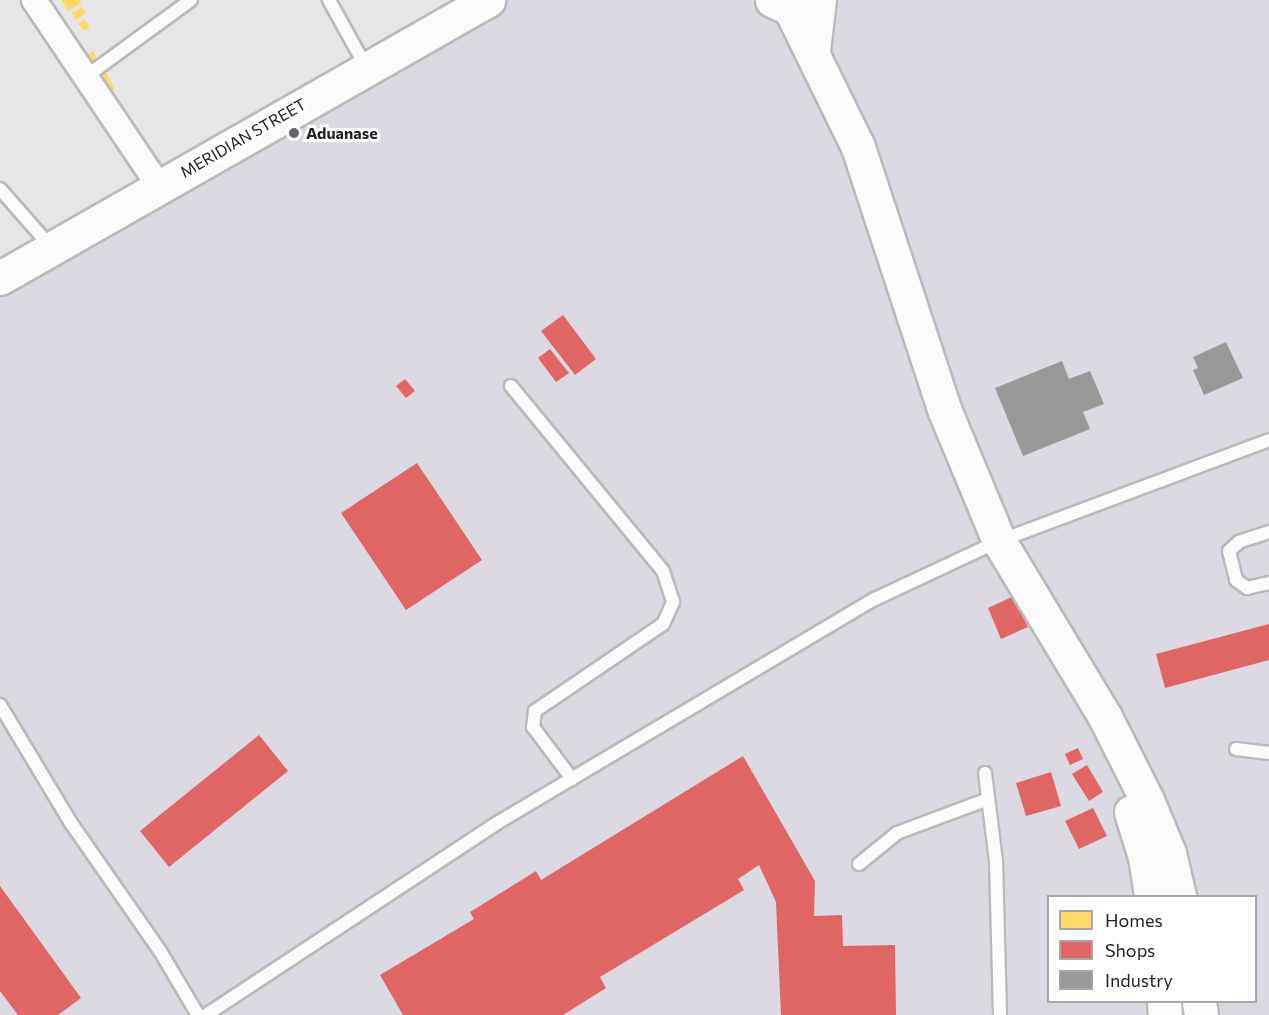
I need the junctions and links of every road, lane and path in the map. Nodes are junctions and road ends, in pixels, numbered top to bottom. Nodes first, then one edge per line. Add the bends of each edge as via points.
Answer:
1 (34, 0) edge
2 (191, 0) edge
3 (329, 0) edge
4 (488, 0) edge
5 (792, 2) edge
6 (366, 68) junction
7 (88, 75) junction
8 (159, 186) junction
9 (0, 189) edge
10 (52, 248) junction
11 (0, 278) edge
12 (511, 386) dead end
13 (1269, 440) edge
14 (1269, 532) edge
15 (999, 541) junction
16 (1269, 583) edge
17 (0, 705) edge
18 (1105, 717) junction
19 (1236, 750) dead end
20 (1269, 753) edge
21 (985, 773) dead end
22 (572, 779) junction
23 (988, 799) junction
24 (859, 864) dead end
25 (1151, 895) edge
26 (1178, 895) edge
27 (198, 1015) edge
28 (206, 1015) edge
29 (1000, 1015) edge

1 - 7 street
2 - 7 lane
3 - 6 lane
4 - 6 street, MERIDIAN STREET
5 - 15 street via 858,147 945,409
6 - 8 street, MERIDIAN STREET
7 - 8 street
8 - 10 street, MERIDIAN STREET
9 - 10 lane
10 - 11 street, MERIDIAN STREET
12 - 22 lane via 663,571 673,602 663,624 535,711 533,727
13 - 15 lane
14 - 16 lane via 1239,542 1229,550 1236,580 1247,588
15 - 18 street
15 - 22 lane via 875,599
17 - 27 lane via 71,823 160,951
18 - 25 street via 1145,857
18 - 26 street via 1164,842
19 - 20 lane
21 - 23 lane
22 - 28 lane via 497,823
23 - 24 lane via 897,833
23 - 29 lane via 996,861

